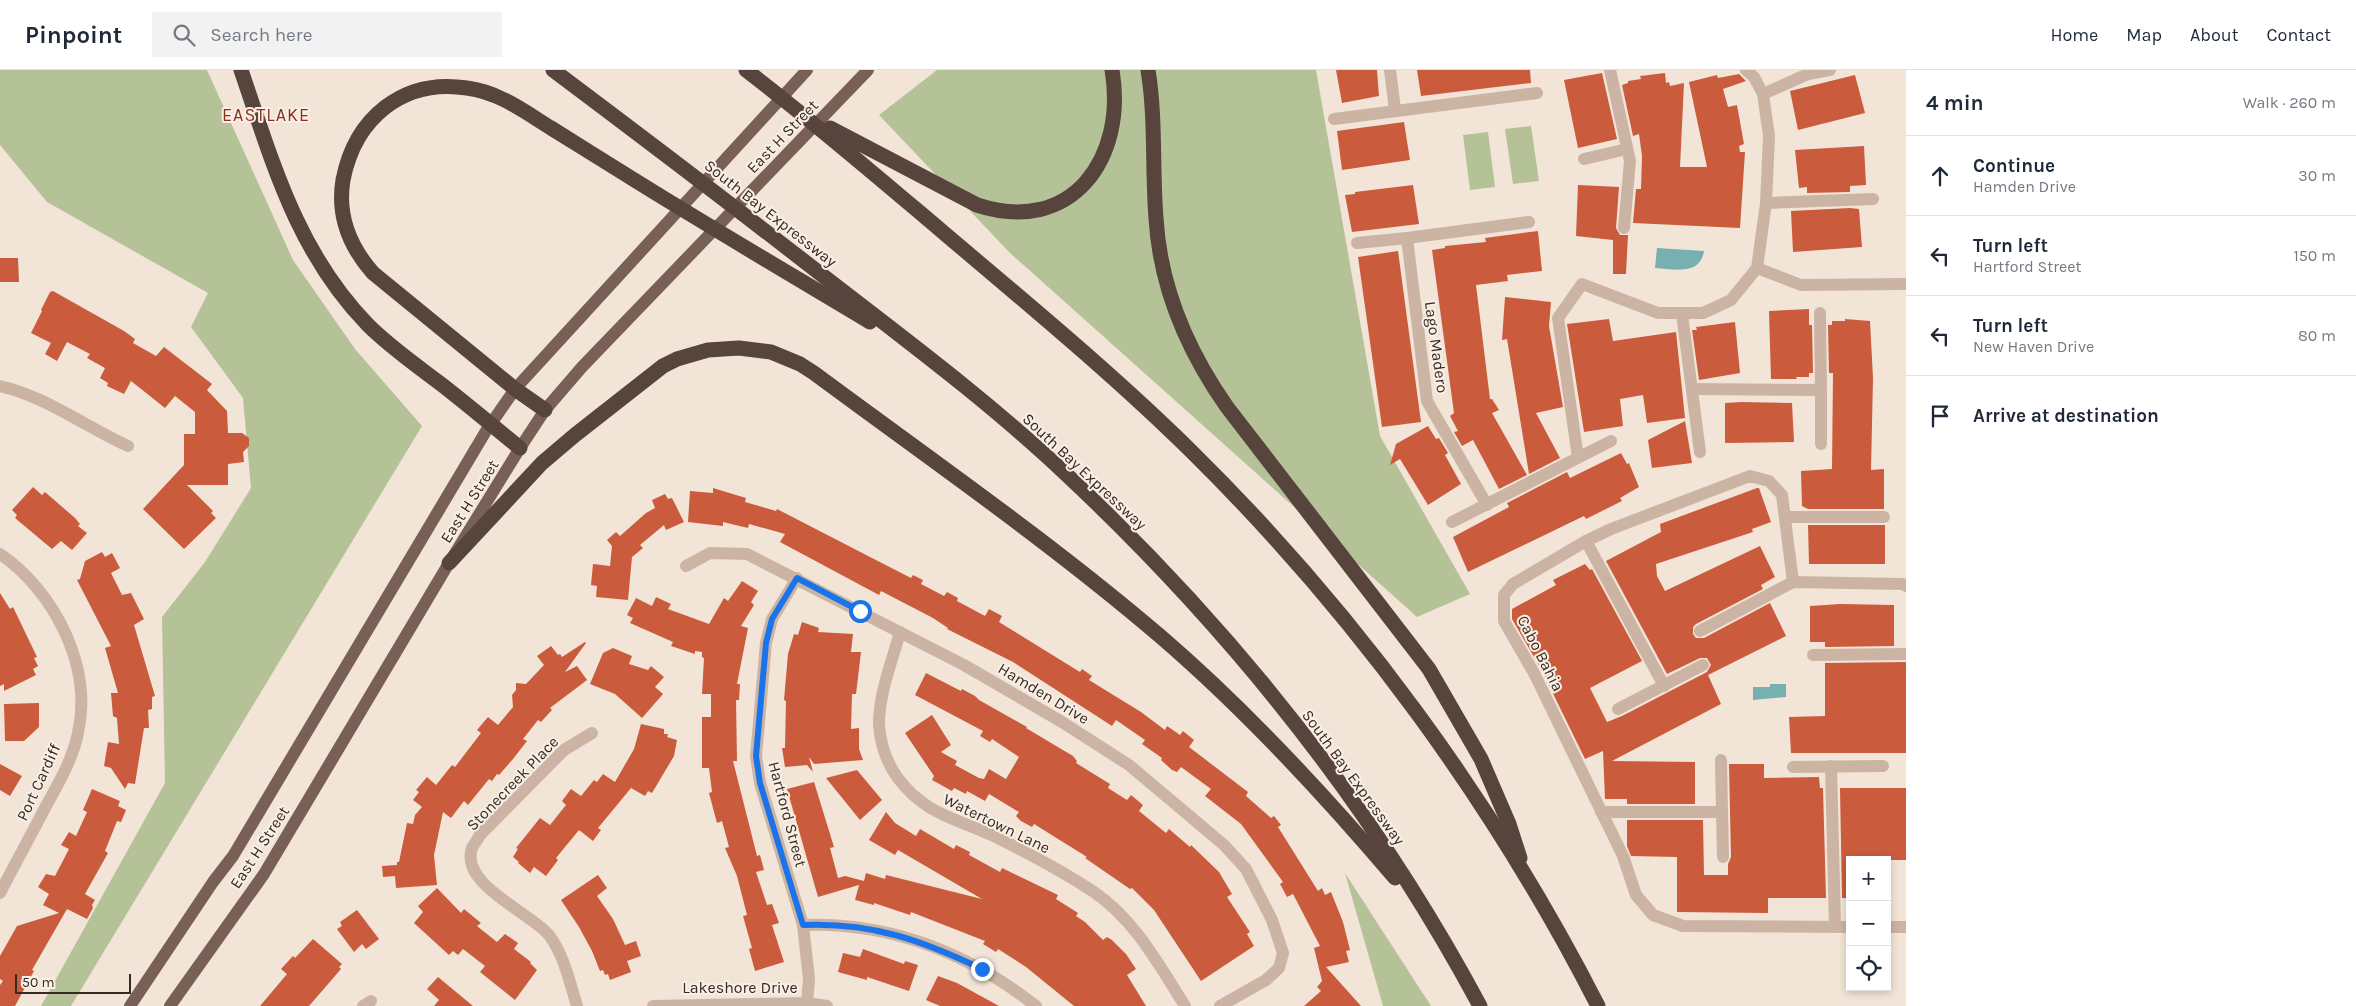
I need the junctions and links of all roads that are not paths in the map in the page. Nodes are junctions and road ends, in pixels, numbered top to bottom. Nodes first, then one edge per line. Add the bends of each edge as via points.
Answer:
1 (241, 70) edge
2 (553, 70) edge
3 (746, 70) edge
4 (808, 70) edge
5 (868, 70) edge
6 (1112, 70) edge
7 (1148, 70) edge
8 (1390, 70) edge
9 (1610, 70) edge
10 (1746, 70) edge
11 (1830, 70) edge
12 (1537, 93) dead end
13 (1763, 94) junction
14 (1396, 110) junction
15 (804, 115) junction
16 (1334, 119) dead end
17 (1628, 149) junction
18 (1584, 159) dead end
19 (1873, 198) dead end
20 (1766, 203) junction
21 (1529, 222) dead end
22 (1624, 228) dead end
23 (1407, 238) junction
24 (1357, 243) dead end
25 (1758, 268) junction
26 (1906, 284) edge
27 (1820, 313) dead end
28 (1682, 314) junction
29 (930, 358) junction
30 (0, 386) edge
31 (515, 389) junction
32 (1692, 390) junction
33 (1821, 390) junction
34 (545, 410) junction
35 (491, 424) junction
36 (1612, 441) dead end
37 (1821, 444) dead end
38 (128, 446) dead end
39 (520, 448) junction
40 (1700, 452) dead end
41 (1578, 458) junction
42 (1486, 505) junction
43 (1884, 516) dead end
44 (1785, 517) junction
45 (1452, 522) dead end
46 (1586, 541) junction
47 (0, 554) edge
48 (449, 563) junction
49 (686, 566) dead end
50 (797, 578) junction
51 (1793, 582) junction
52 (1905, 584) edge
53 (1700, 631) dead end
54 (900, 632) junction
55 (1906, 654) edge
56 (1813, 656) dead end
57 (1703, 665) dead end
58 (1664, 686) junction
59 (1618, 709) dead end
60 (592, 733) dead end
61 (1721, 760) dead end
62 (1832, 766) junction
63 (1883, 766) dead end
64 (1793, 767) dead end
65 (1601, 812) junction
66 (1721, 812) junction
67 (1723, 857) dead end
68 (1528, 881) junction
69 (0, 893) edge
70 (803, 925) junction
71 (1835, 927) junction
72 (1846, 927) edge
73 (1891, 927) edge
74 (1906, 927) edge
75 (1439, 933) junction
76 (807, 1003) junction
77 (130, 1006) edge
78 (170, 1006) edge
79 (577, 1006) edge
80 (653, 1006) edge
81 (827, 1006) edge
82 (1036, 1006) edge
83 (1185, 1006) edge
84 (1220, 1006) edge
85 (1480, 1006) edge
86 (1598, 1006) edge

1 - 35 highway via 288,205 323,270 352,308 386,342
2 - 29 highway, South Bay Expressway
3 - 15 highway
4 - 31 main road, East H Street
5 - 34 main road, East H Street via 589,360
6 - 15 highway via 1115,112 1108,148 1102,160 1077,190 1054,204 1016,213 976,205
7 - 68 highway via 1158,244 1170,294 1188,341 1227,407 1443,691 1496,791
8 - 14 street
9 - 17 street
10 - 13 street
11 - 13 street via 1808,74
12 - 14 street
13 - 20 street via 1769,136
14 - 16 street
15 - 68 highway via 1110,374 1238,500 1318,589 1393,682 1463,780
17 - 18 street
17 - 22 street via 1630,161
19 - 20 street
20 - 25 street
21 - 23 street
23 - 24 street
23 - 42 street, Lago Madero via 1427,401
25 - 26 street via 1802,285
25 - 28 street via 1732,300 1703,313
27 - 33 street
28 - 32 street
28 - 41 street via 1658,313 1582,284 1558,318
29 - 31 highway via 511,103 469,88 438,86 410,92 387,106 359,136 348,161 342,199 345,226 356,252 373,273
29 - 75 highway, South Bay Expressway via 1073,480 1217,630 1268,690 1340,785
30 - 38 street via 46,403 92,430
31 - 34 highway
31 - 35 main road, East H Street
32 - 33 street
32 - 40 street
33 - 37 street
34 - 39 main road, East H Street
35 - 39 highway
35 - 77 main road, East H Street via 233,856
36 - 41 street
39 - 48 main road, East H Street
41 - 42 street
42 - 45 street
43 - 44 street
44 - 46 street, Cabo Bahia via 1782,495 1769,481 1750,476 1644,515
44 - 51 street, Cabo Bahia
46 - 58 street
46 - 65 street, Cabo Bahia via 1512,584 1504,595 1504,621 1534,673
47 - 69 street, Port Cardiff via 31,581 47,601 64,632 77,671 80,713 78,733 62,777
48 - 75 highway via 542,464 575,434 663,366 692,354 723,348 755,349 786,358 814,373 1032,533 1161,638 1282,752 1376,856
48 - 78 main road, East H Street via 264,874
49 - 50 street, Hamden Drive via 710,553 747,554
50 - 54 street, Hamden Drive
50 - 70 street, Hartford Street via 772,619 766,643 756,756 760,783
51 - 52 street
51 - 53 street
54 - 83 street, Watertown Lane via 881,702 879,726 888,764 906,789 923,805 998,838 1096,893 1143,940
54 - 84 street, Hamden Drive via 995,683 1122,760 1224,845 1246,870 1272,920 1282,952 1279,968 1266,980
55 - 56 street
57 - 58 street
58 - 59 street
60 - 79 street, Stonecreek Place via 564,750 480,835 472,848 471,862 478,877 548,935 566,968
61 - 66 street
62 - 63 street
62 - 64 street
62 - 71 street
65 - 66 street
65 - 71 street, Cabo Bahia via 1623,856 1636,895 1653,915 1683,926
66 - 67 street
68 - 86 highway
70 - 76 street, Hartford Street via 809,979
70 - 82 street via 857,926 931,945 982,969
71 - 72 street, Cabo Bahia
73 - 74 street
75 - 85 highway, South Bay Expressway
76 - 80 street, Lakeshore Drive
76 - 81 street, Lakeshore Drive

